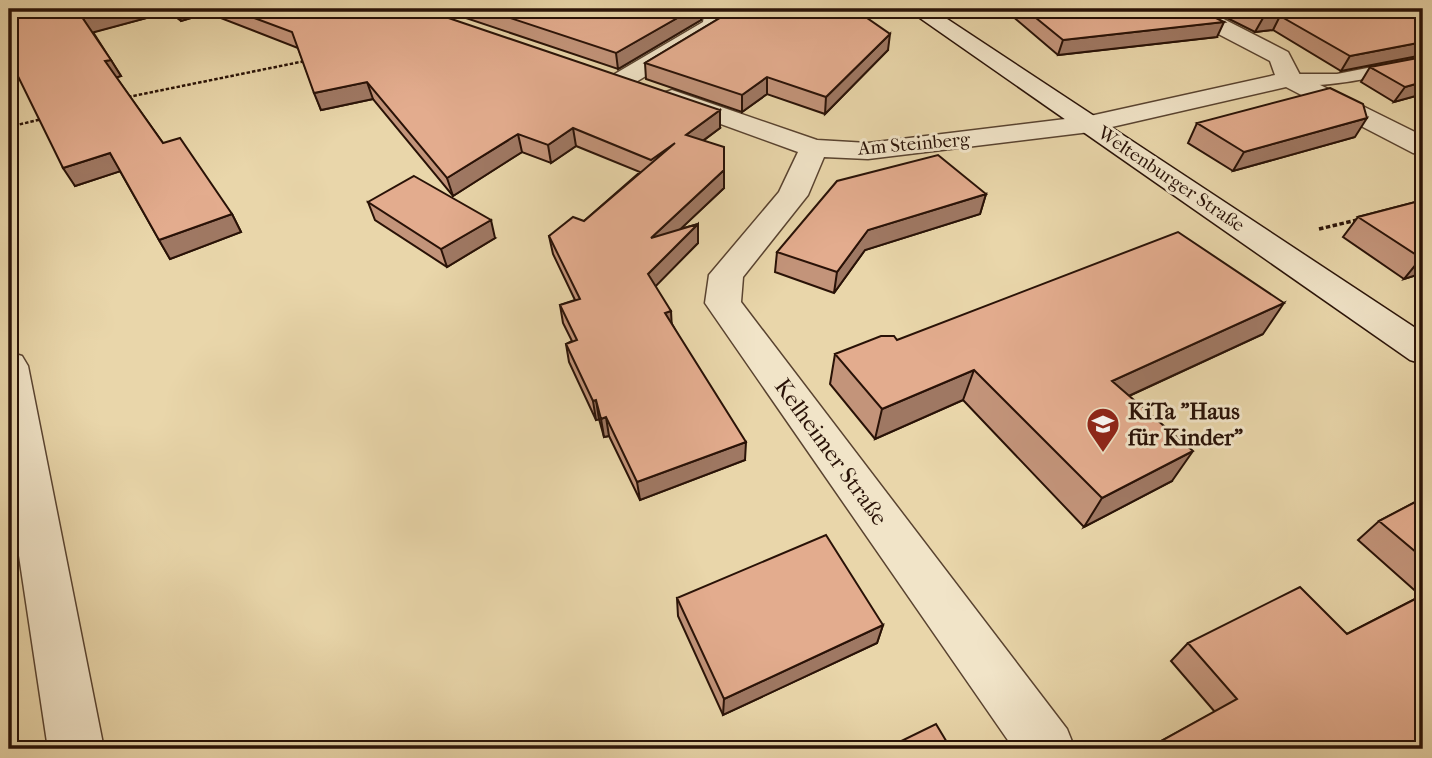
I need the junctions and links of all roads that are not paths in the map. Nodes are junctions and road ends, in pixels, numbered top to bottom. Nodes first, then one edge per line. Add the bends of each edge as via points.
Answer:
1 (710, 9) edge
2 (918, 9) edge
3 (1188, 9) edge
4 (1423, 62) edge
5 (596, 72) edge
6 (1289, 79) junction
7 (622, 80) junction
8 (1090, 124) junction
9 (1423, 147) edge
10 (814, 148) junction
11 (1423, 351) edge
12 (9, 366) edge
13 (76, 749) edge
14 (1047, 749) edge

1 - 7 street via 714,25
2 - 8 street, Weltenburger Straße
3 - 6 street via 1280,57
4 - 6 lane via 1337,79
5 - 7 street, Am Steinberg
6 - 8 street, Am Steinberg
6 - 9 street
7 - 10 street, Am Steinberg
8 - 10 street, Am Steinberg via 911,148
8 - 11 street, Weltenburger Straße
10 - 14 street, Kelheimer Straße via 793,195 726,275 723,303
12 - 13 street

